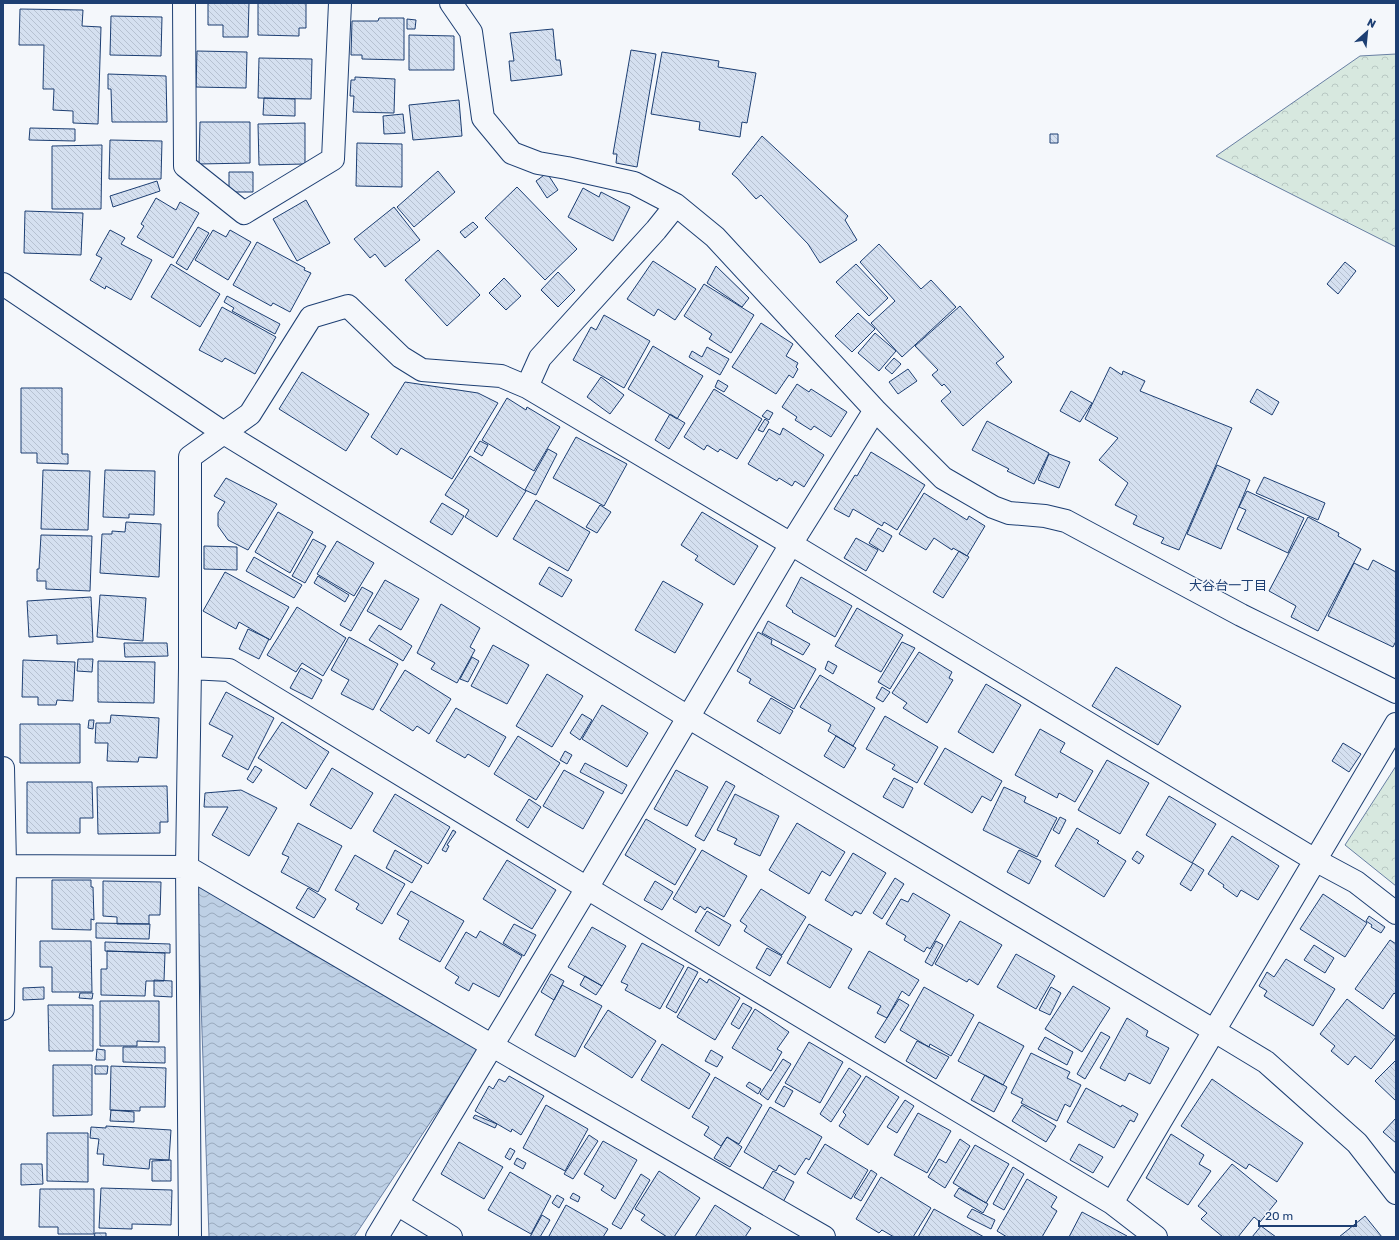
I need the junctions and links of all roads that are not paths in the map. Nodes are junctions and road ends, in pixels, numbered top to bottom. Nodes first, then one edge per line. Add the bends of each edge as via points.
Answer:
1 (184, 3) edge
2 (340, 3) edge
3 (451, 3) edge
4 (676, 205) junction
5 (3, 284) edge
6 (526, 387) junction
7 (875, 410) junction
8 (224, 434) junction
9 (791, 544) junction
10 (190, 668) junction
11 (1396, 692) edge
12 (688, 717) junction
13 (1396, 724) edge
14 (3, 768) edge
15 (1315, 860) junction
16 (5, 866) junction
17 (187, 867) junction
18 (587, 888) junction
19 (1396, 914) edge
20 (3, 1009) edge
21 (1213, 1030) junction
22 (491, 1045) junction
23 (1396, 1193) edge
24 (1112, 1203) junction
25 (397, 1204) junction
26 (190, 1237) edge
27 (377, 1237) edge
28 (451, 1237) edge
29 (824, 1237) edge
30 (1156, 1237) edge

1 - 2 street via 185,166 244,213 333,159
3 - 4 street via 471,32 483,118 512,153 538,163 634,183
4 - 6 street via 540,358
4 - 7 street via 715,238
5 - 8 street
6 - 8 street via 501,376 422,370 401,357 348,306 311,317 250,414
6 - 9 street
7 - 9 street
7 - 11 street via 943,478 993,507 1009,513 1045,516 1066,521 1241,615
8 - 10 street via 190,457
8 - 12 street
9 - 12 street
9 - 15 street
10 - 17 street
10 - 18 street via 229,670
12 - 18 street
12 - 21 street
13 - 15 street
14 - 16 street
15 - 19 street via 1356,882
15 - 21 street
16 - 17 street
16 - 20 street
17 - 22 street
17 - 26 street
18 - 22 street
18 - 24 street
21 - 23 street via 1266,1062 1357,1143
21 - 24 street
22 - 25 street
22 - 29 street
24 - 30 street
25 - 27 street
25 - 28 street

